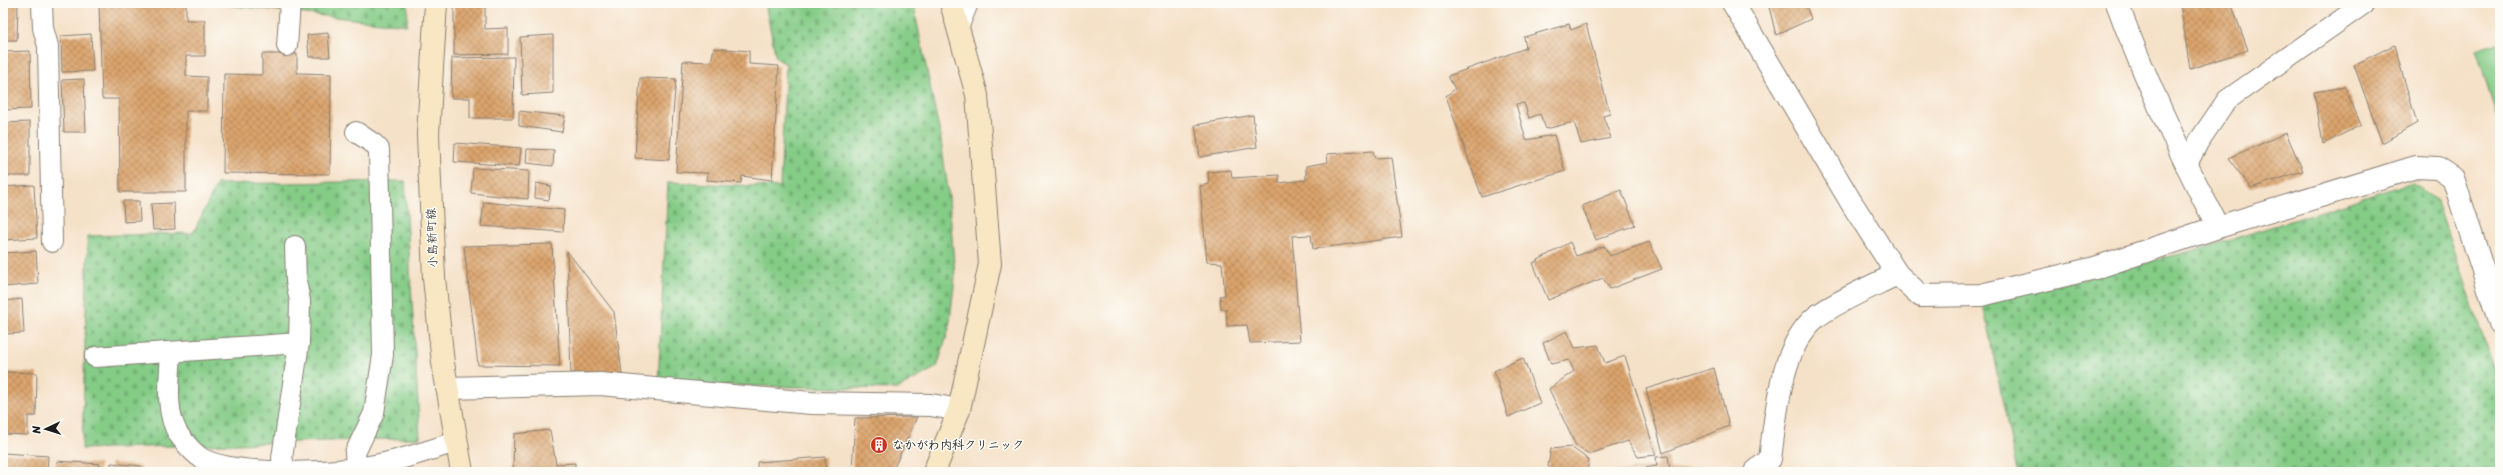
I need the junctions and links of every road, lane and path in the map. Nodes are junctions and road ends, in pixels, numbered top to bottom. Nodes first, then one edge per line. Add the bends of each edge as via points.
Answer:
1 (42, 3) edge
2 (290, 3) edge
3 (436, 3) edge
4 (951, 3) edge
5 (967, 3) edge
6 (1733, 3) edge
7 (2117, 3) edge
8 (2365, 3) edge
9 (958, 26) junction
10 (287, 46) dead end
11 (356, 132) dead end
12 (2186, 166) junction
13 (2218, 227) junction
14 (52, 242) dead end
15 (295, 246) dead end
16 (1897, 274) junction
17 (2500, 323) edge
18 (299, 343) junction
19 (171, 352) junction
20 (95, 357) dead end
21 (447, 388) junction
22 (959, 410) junction
23 (456, 442) junction
24 (356, 468) junction
25 (286, 471) edge
26 (462, 472) edge
27 (934, 472) edge
28 (1755, 472) edge

1 - 14 lane via 43,28 48,46
2 - 10 lane
3 - 21 street, 小島新町線 via 428,134 434,278
4 - 9 street
5 - 9 street
6 - 16 street via 1851,202
7 - 12 street via 2134,50
8 - 12 lane via 2227,100 2199,141
9 - 22 street via 977,95 990,264
11 - 24 lane via 379,149 383,355 374,413 355,453
12 - 13 street
13 - 16 street via 2095,268 1981,295 1921,296
13 - 17 street via 2416,167 2438,168 2453,178
15 - 18 lane via 296,281 300,301
16 - 28 street via 1816,317 1795,341 1778,401 1770,459
18 - 19 lane
18 - 25 lane via 282,458
19 - 20 lane
19 - 25 lane via 169,412 179,435 202,459 236,470
21 - 22 street via 600,384 811,403 931,405
21 - 23 street, 小島新町線
22 - 27 street
23 - 24 lane via 403,458
23 - 26 street, 小島新町線
24 - 25 lane

